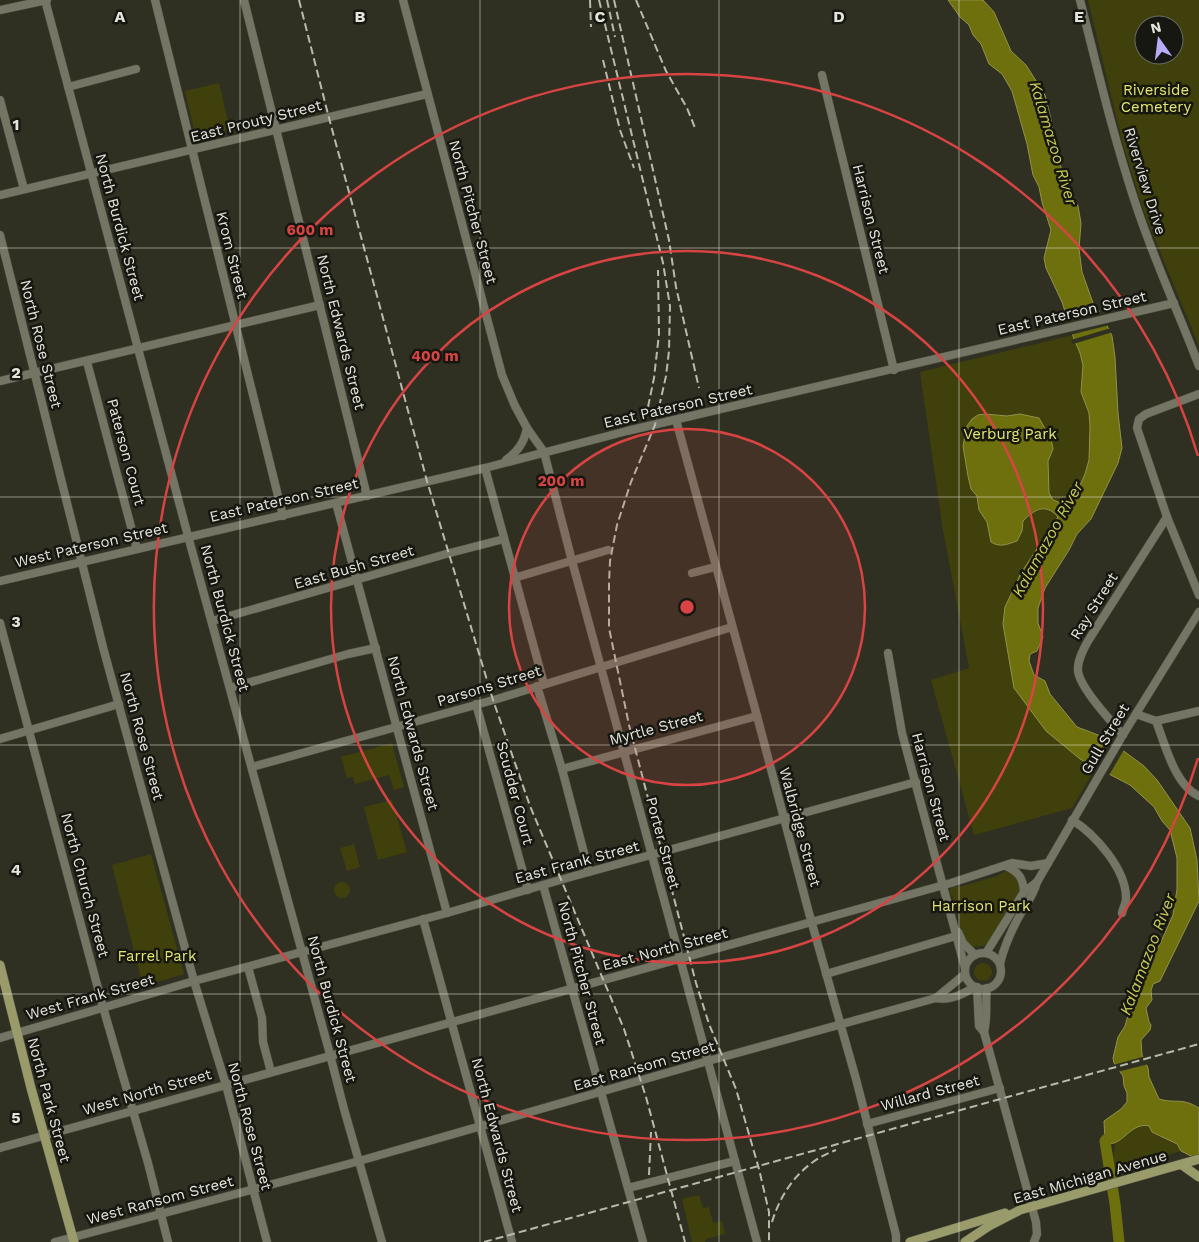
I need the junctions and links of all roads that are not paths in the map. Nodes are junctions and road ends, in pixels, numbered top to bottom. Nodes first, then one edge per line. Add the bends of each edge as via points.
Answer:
1 (46, 0) edge
2 (155, 0) edge
3 (244, 0) edge
4 (403, 0) edge
5 (1080, 0) edge
6 (0, 10) edge
7 (136, 69) dead end
8 (822, 75) dead end
9 (68, 87) junction
10 (427, 94) junction
11 (0, 100) edge
12 (277, 130) junction
13 (192, 151) junction
14 (91, 174) junction
15 (24, 189) junction
16 (0, 195) edge
17 (0, 235) edge
18 (1174, 303) junction
19 (320, 305) junction
20 (235, 325) junction
21 (138, 349) junction
22 (87, 362) junction
23 (1199, 366) edge
24 (894, 370) junction
25 (35, 374) junction
26 (0, 381) edge
27 (1199, 394) edge
28 (676, 420) junction
29 (527, 428) junction
30 (544, 452) junction
31 (500, 464) junction
32 (485, 468) junction
33 (368, 496) junction
34 (336, 503) junction
35 (283, 516) junction
36 (1167, 517) junction
37 (188, 536) junction
38 (504, 539) junction
39 (137, 549) junction
40 (608, 550) dead end
41 (572, 561) junction
42 (81, 562) junction
43 (715, 567) junction
44 (692, 573) dead end
45 (514, 578) junction
46 (0, 580) edge
47 (357, 581) junction
48 (1199, 595) edge
49 (1199, 612) edge
50 (212, 621) junction
51 (0, 622) edge
52 (732, 627) junction
53 (376, 648) junction
54 (888, 653) dead end
55 (600, 666) junction
56 (541, 685) junction
57 (230, 688) junction
58 (119, 704) junction
59 (476, 704) junction
60 (1199, 711) edge
61 (1136, 714) junction
62 (757, 716) junction
63 (1156, 721) junction
64 (396, 727) junction
65 (29, 730) junction
66 (1122, 736) junction
67 (0, 739) edge
68 (624, 751) junction
69 (252, 767) junction
70 (562, 769) junction
71 (916, 782) junction
72 (1199, 796) edge
73 (784, 819) junction
74 (1072, 820) junction
75 (652, 856) junction
76 (1048, 863) junction
77 (1006, 866) junction
78 (589, 872) junction
79 (1037, 882) junction
80 (543, 885) junction
81 (942, 886) junction
82 (528, 890) junction
83 (1024, 892) junction
84 (447, 913) junction
85 (1122, 913) dead end
86 (422, 919) junction
87 (811, 922) junction
88 (954, 927) junction
89 (956, 936) junction
90 (303, 952) junction
91 (986, 953) junction
92 (975, 955) junction
93 (681, 959) junction
94 (0, 964) edge
95 (1000, 964) junction
96 (248, 967) junction
97 (965, 971) junction
98 (826, 974) junction
99 (194, 981) junction
100 (976, 987) junction
101 (987, 988) junction
102 (572, 989) junction
103 (936, 998) junction
104 (103, 1008) junction
105 (452, 1022) junction
106 (840, 1025) junction
107 (984, 1032) junction
108 (17, 1033) junction
109 (0, 1038) edge
110 (331, 1056) junction
111 (708, 1061) junction
112 (272, 1072) junction
113 (226, 1085) junction
114 (1000, 1088) junction
115 (601, 1092) junction
116 (132, 1111) junction
117 (868, 1124) junction
118 (480, 1127) junction
119 (45, 1135) junction
120 (0, 1148) edge
121 (1199, 1159) edge
122 (359, 1161) junction
123 (736, 1161) junction
124 (1184, 1164) junction
125 (1199, 1178) edge
126 (628, 1188) junction
127 (253, 1190) junction
128 (1032, 1207) junction
129 (1020, 1210) junction
130 (160, 1215) junction
131 (73, 1240) edge
132 (55, 1242) edge
133 (168, 1242) edge
134 (267, 1242) edge
135 (382, 1242) edge
136 (512, 1242) edge
137 (643, 1242) edge
138 (757, 1242) edge
139 (896, 1242) edge
140 (910, 1242) edge
141 (965, 1242) edge
142 (1034, 1242) edge

1 - 6 street
1 - 9 street, North Burdick Street
2 - 13 street, Krom Street
3 - 12 street, North Edwards Street
4 - 10 street, North Pitcher Street
5 - 18 street, Riverview Drive via 1129,185
7 - 9 street
8 - 24 street, Harrison Street
9 - 14 street, North Burdick Street
10 - 12 street, East Prouty Street
10 - 29 street, North Pitcher Street via 502,375
11 - 15 street
12 - 13 street, East Prouty Street
12 - 19 street, North Edwards Street
13 - 14 street, East Prouty Street
13 - 20 street, Krom Street
14 - 15 street, East Prouty Street
14 - 21 street, North Burdick Street
15 - 16 street, East Prouty Street
17 - 25 street, North Rose Street
18 - 23 street, Riverview Drive
18 - 24 street, East Paterson Street
19 - 20 street
19 - 33 street, North Edwards Street
20 - 21 street
20 - 35 street, Krom Street
21 - 22 street
21 - 37 street, North Burdick Street
22 - 25 street
22 - 39 street, Paterson Court
24 - 28 street, East Paterson Street
25 - 26 street
25 - 42 street, North Rose Street
27 - 36 street via 1142,416 1137,428
28 - 30 street, East Paterson Street
28 - 43 street, Walbridge Street
29 - 30 street, North Pitcher Street
29 - 31 street via 525,439 516,453
30 - 31 street, East Paterson Street
30 - 41 street, Porter Street
31 - 32 street, East Paterson Street
32 - 33 street, East Paterson Street
32 - 38 street
33 - 34 street, East Paterson Street
34 - 35 street, East Paterson Street
34 - 47 street, North Edwards Street
35 - 37 street, East Paterson Street
36 - 48 street
36 - 66 street, Ray Street via 1088,641 1080,659 1078,672 1082,684
37 - 39 street, West Paterson Street
37 - 50 street, North Burdick Street
38 - 45 street
38 - 47 street, East Bush Street
39 - 42 street, West Paterson Street
40 - 41 street
41 - 45 street
41 - 55 street, Porter Street
42 - 46 street, West Paterson Street
42 - 58 street, North Rose Street
43 - 44 street
43 - 52 street, Walbridge Street
45 - 56 street
47 - 50 street, East Bush Street
47 - 53 street, North Edwards Street
49 - 61 street, Gull Street
50 - 57 street, North Burdick Street
51 - 65 street, North Church Street
52 - 55 street, Parsons Street
52 - 62 street, Walbridge Street
53 - 57 street
53 - 64 street, North Edwards Street
54 - 71 street, Harrison Street via 902,733
55 - 56 street, Parsons Street
55 - 68 street, Porter Street
56 - 59 street, Parsons Street
56 - 70 street
57 - 69 street, North Burdick Street
58 - 65 street
58 - 99 street, North Rose Street
59 - 64 street, Parsons Street
59 - 82 street, Scudder Court
60 - 63 street
61 - 63 street
61 - 66 street, Gull Street
62 - 68 street, Myrtle Street
62 - 73 street, Walbridge Street
63 - 72 street via 1182,782
64 - 69 street, Parsons Street
64 - 84 street, North Edwards Street
65 - 67 street
65 - 104 street, North Church Street
66 - 74 street, Gull Street
68 - 70 street, Myrtle Street
68 - 75 street, Porter Street
69 - 90 street, North Burdick Street
70 - 78 street
71 - 73 street, East Frank Street
71 - 81 street, Harrison Street
73 - 75 street, East Frank Street
73 - 87 street, Walbridge Street
74 - 76 street, Gull Street
74 - 85 street via 1100,845 1116,866 1125,890
75 - 78 street, East Frank Street
75 - 93 street, Porter Street
76 - 77 street, East North Street via 1031,866 1012,863
76 - 79 street, Gull Street
77 - 81 street, East North Street
77 - 83 street via 1019,874
78 - 80 street, East Frank Street
79 - 83 street, Gull Street
79 - 95 street, Gull Street via 1034,894 1003,948
80 - 82 street, East Frank Street
80 - 102 street, North Pitcher Street
81 - 87 street, East North Street
81 - 88 street, Harrison Street
82 - 84 street, East Frank Street
83 - 91 street, Gull Street
84 - 86 street, East Frank Street
86 - 90 street, East Frank Street
86 - 105 street, North Edwards Street
87 - 93 street, East North Street
87 - 98 street, Walbridge Street
88 - 89 street, Harrison Street
88 - 92 street, Harrison Street
89 - 97 street, Harrison Street
89 - 98 street
90 - 96 street, West Frank Street
90 - 110 street, North Burdick Street
91 - 92 street
91 - 95 street
92 - 97 street via 970,958
93 - 102 street, East North Street
93 - 111 street, Porter Street
94 - 108 main road, North Park Street
95 - 101 street via 1000,976 993,986
96 - 99 street, West Frank Street
96 - 112 street
97 - 100 street via 967,979
97 - 103 street, East Ransom Street
98 - 106 street, Walbridge Street
99 - 104 street, West Frank Street
99 - 113 street, North Rose Street
100 - 101 street
100 - 103 street, East Ransom Street via 945,1000
100 - 107 street via 979,1026
101 - 107 street
102 - 105 street, East North Street
102 - 115 street, North Pitcher Street
103 - 106 street, East Ransom Street
104 - 108 street, West Frank Street
104 - 116 street, North Church Street
105 - 110 street, East North Street
105 - 118 street, North Edwards Street
106 - 111 street, East Ransom Street
106 - 117 street, Walbridge Street
107 - 114 street
108 - 109 street, West Frank Street
108 - 119 main road, North Park Street
110 - 112 street, West North Street
110 - 122 street, North Burdick Street
111 - 115 street, East Ransom Street
111 - 123 street, Porter Street
112 - 113 street, West North Street
113 - 116 street, West North Street
113 - 127 street, North Rose Street
114 - 117 street, Willard Street
114 - 128 street
115 - 118 street, East Ransom Street
115 - 126 street, North Pitcher Street
116 - 119 street, West North Street
116 - 130 street, North Church Street
117 - 139 street, Walbridge Street
118 - 122 street, East Ransom Street
118 - 136 street, North Edwards Street
119 - 120 street, West North Street
119 - 131 main road, North Park Street
121 - 124 main road, East Michigan Avenue
122 - 127 street, West Ransom Street
122 - 135 street, North Burdick Street
123 - 126 street
123 - 138 street, Porter Street
124 - 125 main road
124 - 128 main road, East Michigan Avenue
126 - 137 street, North Pitcher Street
127 - 130 street, West Ransom Street
127 - 134 street, North Rose Street
128 - 129 main road, East Michigan Avenue
128 - 142 street via 1037,1228
129 - 140 main road
129 - 141 main road, East Michigan Avenue
130 - 131 street, West Ransom Street
130 - 133 street, North Church Street
131 - 132 street, West Ransom Street

